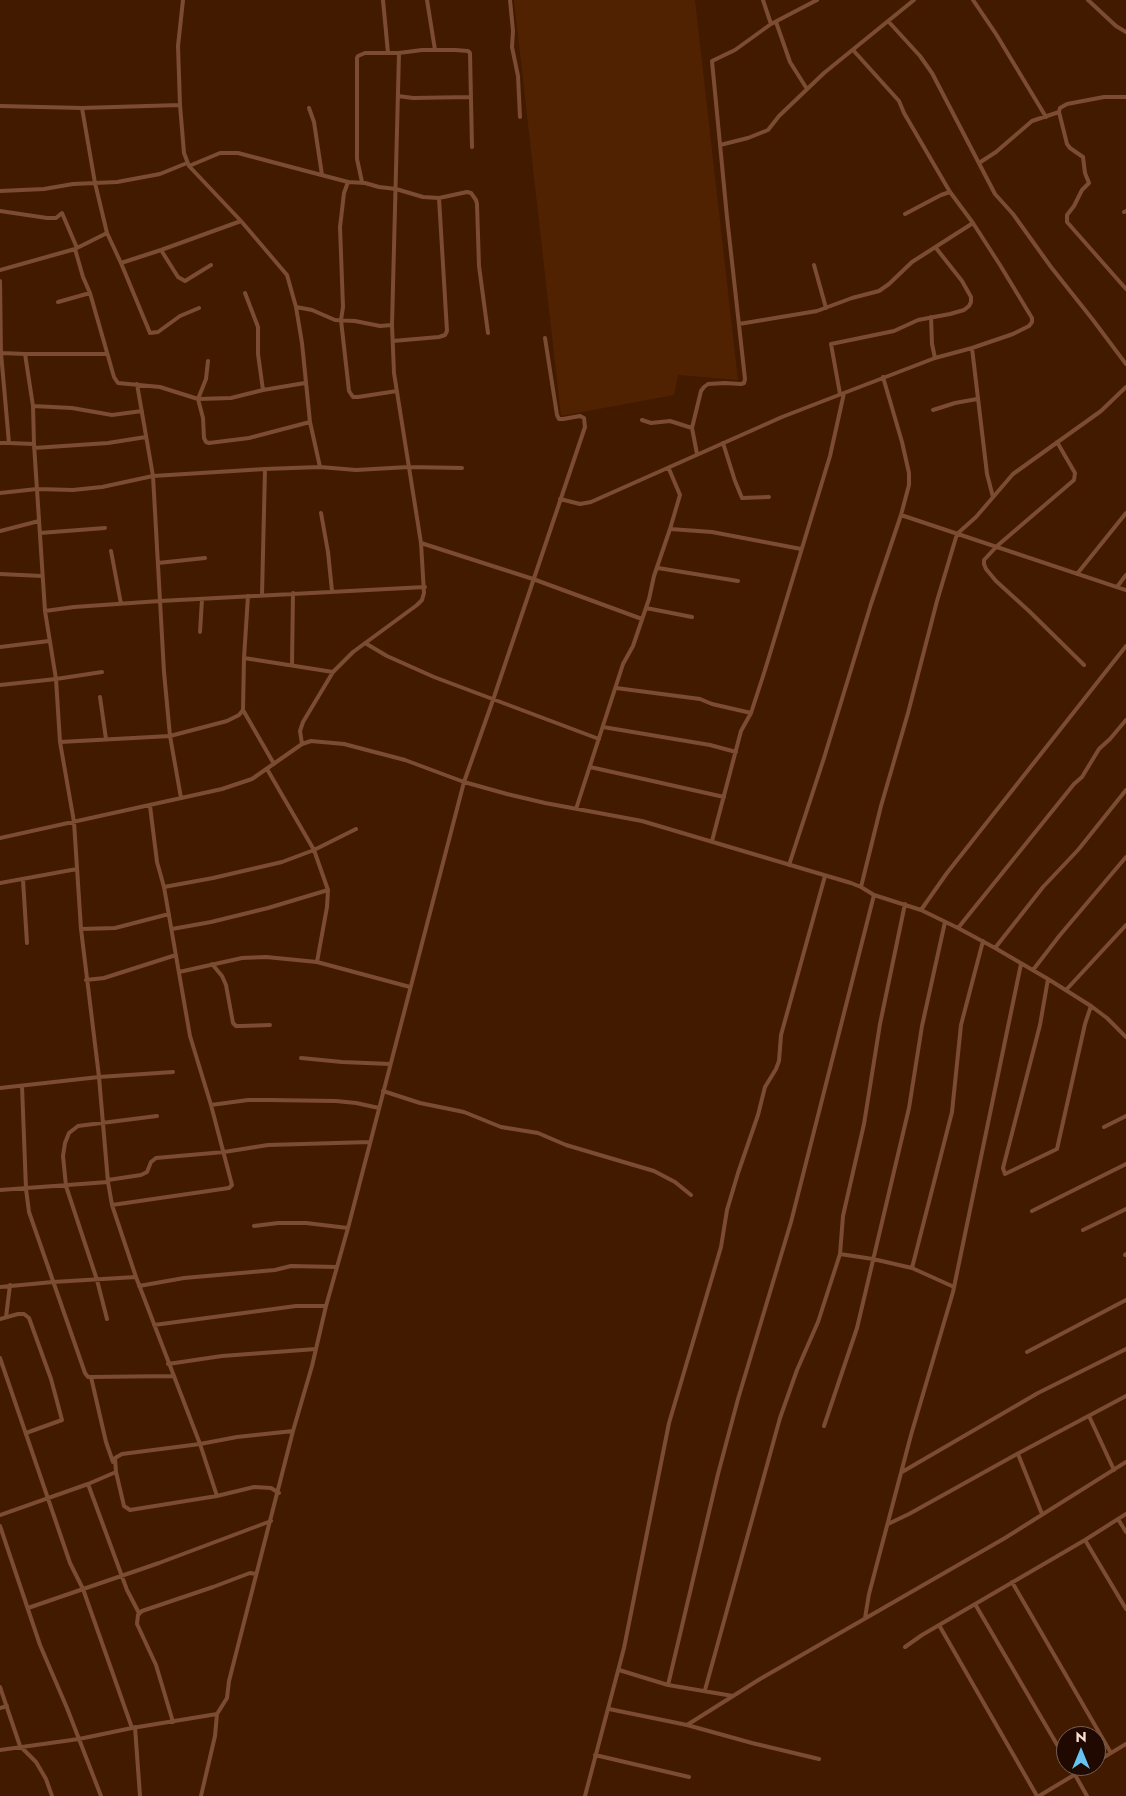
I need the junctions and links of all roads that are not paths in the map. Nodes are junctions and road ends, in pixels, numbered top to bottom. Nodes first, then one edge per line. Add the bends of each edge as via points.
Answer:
1 (183, 0) edge
2 (383, 0) edge
3 (427, 0) edge
4 (510, 0) edge
5 (763, 0) edge
6 (817, 0) edge
7 (914, 0) edge
8 (973, 0) edge
9 (1088, 0) edge
10 (888, 21) junction
11 (776, 22) junction
12 (771, 24) junction
13 (1126, 32) edge
14 (436, 50) junction
15 (853, 50) junction
16 (388, 53) junction
17 (399, 53) junction
18 (807, 89) junction
19 (398, 96) junction
20 (470, 97) junction
21 (1126, 97) edge
22 (180, 105) junction
23 (0, 106) edge
24 (82, 108) junction
25 (309, 108) dead end
26 (1059, 112) junction
27 (520, 117) dead end
28 (1046, 117) junction
29 (720, 145) junction
30 (472, 147) dead end
31 (979, 163) junction
32 (188, 165) junction
33 (322, 175) junction
34 (348, 182) junction
35 (362, 182) junction
36 (95, 183) junction
37 (396, 188) junction
38 (0, 191) edge
39 (950, 192) junction
40 (439, 198) junction
41 (0, 211) edge
42 (905, 214) dead end
43 (240, 221) junction
44 (973, 223) junction
45 (107, 233) junction
46 (76, 248) junction
47 (936, 248) junction
48 (161, 250) junction
49 (122, 263) junction
50 (211, 265) dead end
51 (814, 265) dead end
52 (0, 270) edge
53 (0, 281) edge
54 (1126, 289) edge
55 (90, 293) junction
56 (245, 293) dead end
57 (58, 302) dead end
58 (296, 307) junction
59 (198, 308) dead end
60 (826, 308) junction
61 (1, 313) edge
62 (931, 317) junction
63 (341, 320) junction
64 (739, 324) junction
65 (392, 325) junction
66 (488, 334) dead end
67 (545, 338) dead end
68 (393, 341) junction
69 (972, 348) junction
70 (1, 352) junction
71 (25, 354) junction
72 (107, 354) junction
73 (935, 358) junction
74 (208, 361) dead end
75 (1126, 364) edge
76 (883, 377) junction
77 (305, 383) junction
78 (137, 384) junction
79 (1126, 387) edge
80 (263, 390) junction
81 (397, 392) junction
82 (842, 393) junction
83 (2, 394) edge
84 (198, 399) junction
85 (977, 399) junction
86 (33, 406) junction
87 (932, 410) dead end
88 (142, 411) junction
89 (642, 420) dead end
90 (310, 422) junction
91 (692, 428) junction
92 (146, 437) junction
93 (1057, 442) junction
94 (0, 443) edge
95 (9, 443) junction
96 (723, 443) junction
97 (34, 446) junction
98 (698, 454) junction
99 (320, 467) junction
100 (409, 467) junction
101 (462, 468) dead end
102 (265, 469) junction
103 (669, 469) junction
104 (153, 476) junction
105 (37, 489) junction
106 (0, 493) edge
107 (769, 497) dead end
108 (993, 497) junction
109 (560, 499) junction
110 (320, 513) dead end
111 (1126, 513) edge
112 (902, 514) junction
113 (39, 521) junction
114 (105, 528) dead end
115 (670, 528) junction
116 (0, 531) edge
117 (40, 533) junction
118 (957, 534) junction
119 (421, 543) junction
120 (997, 546) junction
121 (801, 549) junction
122 (111, 552) dead end
123 (205, 558) dead end
124 (158, 563) junction
125 (658, 568) junction
126 (0, 574) edge
127 (1077, 574) junction
128 (1126, 575) edge
129 (42, 576) junction
130 (533, 579) junction
131 (738, 581) dead end
132 (425, 587) junction
133 (1117, 587) junction
134 (1126, 590) edge
135 (332, 591) junction
136 (293, 593) junction
137 (262, 595) junction
138 (248, 596) junction
139 (202, 599) junction
140 (160, 601) junction
141 (121, 604) junction
142 (646, 608) junction
143 (45, 611) junction
144 (692, 617) dead end
145 (642, 619) junction
146 (200, 632) dead end
147 (50, 641) junction
148 (365, 643) junction
149 (1126, 646) edge
150 (0, 647) edge
151 (244, 658) junction
152 (292, 665) junction
153 (1084, 665) dead end
154 (102, 672) dead end
155 (333, 672) junction
156 (56, 679) junction
157 (0, 684) edge
158 (616, 688) junction
159 (100, 697) dead end
160 (493, 700) junction
161 (243, 710) junction
162 (751, 713) junction
163 (1126, 720) edge
164 (603, 727) junction
165 (170, 736) junction
166 (106, 739) junction
167 (599, 739) junction
168 (60, 742) junction
169 (302, 744) junction
170 (736, 752) junction
171 (274, 764) junction
172 (590, 767) junction
173 (267, 769) junction
174 (464, 782) junction
175 (1126, 790) edge
176 (724, 797) junction
177 (181, 798) junction
178 (150, 806) junction
179 (576, 809) junction
180 (74, 822) junction
181 (356, 829) dead end
182 (0, 838) edge
183 (712, 841) junction
184 (314, 850) junction
185 (1126, 857) edge
186 (789, 865) junction
187 (78, 868) junction
188 (825, 876) junction
189 (23, 880) junction
190 (0, 883) edge
191 (164, 886) junction
192 (861, 887) junction
193 (328, 890) junction
194 (874, 896) junction
195 (905, 904) junction
196 (921, 910) junction
197 (169, 914) junction
198 (945, 922) junction
199 (1126, 926) edge
200 (958, 928) junction
201 (81, 929) junction
202 (172, 929) junction
203 (983, 942) junction
204 (27, 944) dead end
205 (995, 948) junction
206 (176, 955) junction
207 (317, 962) junction
208 (212, 964) junction
209 (1022, 964) junction
210 (1033, 970) junction
211 (179, 972) junction
212 (1048, 979) junction
213 (86, 980) junction
214 (410, 987) junction
215 (1066, 990) junction
216 (1091, 1006) junction
217 (270, 1025) dead end
218 (1126, 1037) edge
219 (301, 1058) dead end
220 (390, 1064) junction
221 (173, 1072) dead end
222 (99, 1077) junction
223 (22, 1086) junction
224 (0, 1088) edge
225 (383, 1091) junction
226 (211, 1105) junction
227 (379, 1108) junction
228 (157, 1116) dead end
229 (1126, 1116) edge
230 (103, 1122) junction
231 (1104, 1127) dead end
232 (370, 1142) junction
233 (224, 1152) junction
234 (1126, 1164) edge
235 (108, 1181) junction
236 (66, 1186) junction
237 (26, 1189) junction
238 (0, 1190) edge
239 (691, 1195) dead end
240 (112, 1205) junction
241 (1126, 1208) edge
242 (1032, 1211) dead end
243 (254, 1226) dead end
244 (348, 1228) junction
245 (1083, 1230) dead end
246 (840, 1254) junction
247 (873, 1259) junction
248 (337, 1267) junction
249 (912, 1268) junction
250 (136, 1277) junction
251 (98, 1280) junction
252 (53, 1282) junction
253 (10, 1285) junction
254 (139, 1286) junction
255 (0, 1287) edge
256 (954, 1287) junction
257 (1126, 1300) edge
258 (326, 1306) junction
259 (6, 1316) junction
260 (0, 1319) edge
261 (107, 1319) dead end
262 (154, 1325) junction
263 (316, 1349) junction
264 (1126, 1349) edge
265 (1027, 1352) dead end
266 (0, 1358) edge
267 (168, 1364) junction
268 (173, 1376) junction
269 (91, 1378) junction
270 (1126, 1396) edge
271 (1089, 1416) junction
272 (824, 1426) dead end
273 (293, 1431) junction
274 (26, 1433) junction
275 (200, 1444) junction
276 (1017, 1454) junction
277 (1126, 1462) edge
278 (114, 1465) junction
279 (1114, 1470) junction
280 (116, 1472) junction
281 (902, 1472) junction
282 (88, 1484) junction
283 (278, 1493) junction
284 (217, 1496) junction
285 (48, 1498) junction
286 (1042, 1514) junction
287 (1126, 1514) edge
288 (0, 1515) edge
289 (1118, 1519) junction
290 (271, 1521) junction
291 (888, 1524) junction
292 (0, 1526) edge
293 (1126, 1532) edge
294 (1084, 1540) junction
295 (256, 1574) junction
296 (122, 1575) junction
297 (1012, 1582) junction
298 (83, 1589) junction
299 (975, 1604) junction
300 (28, 1608) junction
301 (1126, 1609) edge
302 (139, 1613) junction
303 (865, 1618) junction
304 (939, 1625) junction
305 (905, 1647) dead end
306 (619, 1670) junction
307 (668, 1685) junction
308 (0, 1687) edge
309 (705, 1690) junction
310 (733, 1696) junction
311 (7, 1706) junction
312 (0, 1708) edge
313 (609, 1710) junction
314 (218, 1714) junction
315 (173, 1722) junction
316 (687, 1726) junction
317 (134, 1727) junction
318 (79, 1739) junction
319 (1056, 1743) edge
320 (1126, 1744) edge
321 (20, 1746) junction
322 (0, 1750) edge
323 (1111, 1753) junction
324 (595, 1755) junction
325 (1106, 1756) edge
326 (819, 1759) dead end
327 (1072, 1776) edge
328 (1076, 1776) edge
329 (689, 1777) dead end
330 (52, 1796) edge
331 (101, 1796) edge
332 (140, 1796) edge
333 (201, 1796) edge
334 (585, 1796) edge
335 (1038, 1796) edge
336 (1087, 1796) edge

1 - 22 street via 178,46
2 - 16 street
3 - 14 street
4 - 27 street
5 - 12 street
6 - 11 street
7 - 10 street
8 - 28 street
9 - 13 street
10 - 15 street
10 - 31 street via 932,73
11 - 12 street
11 - 18 street via 790,62
12 - 29 street via 712,61
14 - 17 street
14 - 20 street via 470,53
15 - 18 street
15 - 39 street via 899,101
16 - 17 street
16 - 35 street via 365,53 357,58 357,160
17 - 19 street
18 - 29 street via 768,130
19 - 20 street
19 - 37 street
20 - 30 street
21 - 26 street via 1104,97 1063,105
22 - 24 street
22 - 32 street via 182,142
23 - 24 street
24 - 36 street
25 - 33 street
26 - 28 street
26 - 54 street via 1070,148 1083,158 1089,183 1067,215 1068,222
28 - 31 street via 1032,121
29 - 64 street
31 - 75 street via 995,194
32 - 33 street via 229,152
32 - 36 street via 160,174
32 - 43 street
33 - 34 street
34 - 35 street
34 - 63 street via 340,227
35 - 37 street
36 - 38 street
36 - 45 street
37 - 40 street via 423,197
37 - 65 street
39 - 42 street
39 - 44 street
40 - 66 street via 467,192 476,200 479,266
40 - 68 street via 447,331 438,337
41 - 46 street via 47,218 56,218 62,212
43 - 48 street
43 - 58 street via 287,275
44 - 47 street
44 - 69 street via 1032,322 1013,334
45 - 46 street
45 - 49 street
46 - 52 street
46 - 55 street
47 - 60 street via 912,262 879,291
47 - 62 street via 959,276 971,302 964,310
48 - 49 street
48 - 50 street via 178,277 185,281
49 - 59 street via 150,332 158,332
51 - 60 street
53 - 61 street
55 - 57 street
55 - 72 street
56 - 80 street via 258,327
58 - 63 street
58 - 77 street
60 - 64 street
61 - 70 street
62 - 73 street
62 - 82 street via 894,331 831,344
63 - 65 street
63 - 81 street via 350,395 358,397
64 - 91 street via 745,381 704,387
65 - 68 street
67 - 109 street via 557,415 559,419 580,416 585,422
68 - 81 street
69 - 73 street
69 - 85 street
70 - 71 street
70 - 83 street
71 - 72 street
71 - 86 street
72 - 78 street via 116,380 123,384
73 - 76 street
74 - 84 street via 206,379
76 - 82 street
76 - 112 street via 909,474
77 - 80 street
77 - 90 street
78 - 84 street via 160,387
78 - 88 street
79 - 93 street via 1101,411
80 - 84 street via 231,398
81 - 100 street
82 - 96 street
82 - 121 street via 830,456
83 - 95 street
84 - 90 street via 204,438 209,443 249,438
85 - 87 street
85 - 108 street
86 - 88 street via 72,408 107,415
86 - 97 street
88 - 92 street
89 - 91 street via 670,421
90 - 99 street
91 - 98 street
92 - 97 street via 108,443
92 - 104 street
93 - 108 street via 1013,474
93 - 120 street via 1075,473 1074,480
94 - 95 street
95 - 97 street
96 - 98 street
96 - 107 street via 742,498
97 - 105 street
98 - 103 street
99 - 100 street via 356,470
99 - 102 street
100 - 101 street
100 - 119 street
102 - 104 street
102 - 137 street
103 - 109 street via 591,502 580,504
103 - 115 street via 680,495
104 - 105 street via 102,487
104 - 124 street
105 - 106 street
105 - 113 street
108 - 118 street
109 - 130 street
110 - 135 street
111 - 127 street
112 - 118 street
112 - 186 street
113 - 116 street
113 - 117 street
114 - 117 street
115 - 121 street via 731,535
115 - 125 street
117 - 129 street
118 - 120 street
118 - 192 street
119 - 130 street
119 - 132 street
120 - 127 street
120 - 153 street via 984,560 986,569
121 - 162 street
122 - 141 street
123 - 124 street
124 - 140 street
125 - 131 street
125 - 142 street
126 - 129 street
127 - 133 street
128 - 133 street
129 - 143 street
130 - 145 street
130 - 160 street
132 - 135 street
132 - 148 street via 422,600 417,605
133 - 134 street
135 - 136 street
136 - 137 street
136 - 152 street
137 - 138 street
138 - 139 street
138 - 151 street
139 - 140 street
139 - 146 street
140 - 141 street
140 - 165 street
141 - 143 street
142 - 144 street
142 - 145 street
143 - 147 street
145 - 158 street
147 - 150 street
147 - 156 street
148 - 155 street
148 - 160 street via 387,656
149 - 196 street
151 - 152 street
151 - 161 street
152 - 155 street
154 - 156 street
155 - 169 street via 303,722 300,731
156 - 157 street
156 - 168 street
158 - 162 street via 700,699
158 - 164 street
159 - 166 street
160 - 167 street
160 - 174 street
161 - 165 street via 227,721
161 - 171 street
162 - 170 street via 741,731
163 - 200 street
164 - 167 street
164 - 170 street
165 - 166 street
165 - 177 street
166 - 168 street
167 - 172 street
168 - 180 street
169 - 171 street
169 - 174 street via 311,741 344,744 405,760
170 - 176 street
171 - 173 street
172 - 176 street
172 - 179 street
173 - 177 street via 222,789
173 - 184 street
174 - 179 street
174 - 214 street
175 - 205 street via 1078,850 1043,886
176 - 183 street
177 - 178 street
178 - 180 street
178 - 191 street via 157,862
179 - 183 street via 642,821
180 - 182 street
180 - 187 street
181 - 184 street
183 - 186 street
184 - 191 street via 282,862
184 - 193 street
185 - 210 street
186 - 188 street
187 - 189 street
187 - 201 street
188 - 192 street
188 - 306 street via 781,1035 776,1069 765,1087 738,1173 718,1257 669,1423
189 - 190 street
189 - 204 street
191 - 197 street
192 - 194 street
193 - 202 street via 268,908
193 - 207 street
194 - 195 street
194 - 307 street via 791,1222 718,1474
195 - 196 street
195 - 246 street via 880,1024 864,1124 843,1216
196 - 198 street
197 - 201 street via 116,928
197 - 202 street
198 - 200 street
198 - 247 street via 922,1026 909,1108
199 - 215 street
200 - 203 street
201 - 213 street
202 - 206 street
203 - 205 street
203 - 249 street via 961,1025 952,1112
205 - 209 street
206 - 211 street
206 - 213 street via 104,978
207 - 208 street via 266,957
207 - 214 street
208 - 211 street
208 - 217 street via 226,985 236,1026
209 - 210 street
209 - 256 street
210 - 212 street
211 - 226 street via 190,1036
212 - 215 street
212 - 216 street via 1040,1025 1003,1168 1005,1174 1057,1149
213 - 222 street
214 - 220 street
215 - 216 street
216 - 218 street
219 - 220 street
220 - 225 street
221 - 222 street
222 - 223 street
222 - 230 street
223 - 224 street
223 - 237 street
225 - 227 street
225 - 239 street via 473,1115 501,1127 538,1133 566,1145 654,1171
226 - 227 street via 248,1100 336,1101
226 - 233 street
227 - 232 street
228 - 230 street
229 - 231 street
230 - 235 street
230 - 236 street via 78,1126 69,1133 63,1156
232 - 233 street via 282,1144
232 - 244 street
233 - 235 street via 156,1158 148,1172
233 - 240 street via 232,1181 229,1188
234 - 242 street
235 - 236 street
235 - 240 street
236 - 237 street
236 - 251 street
237 - 238 street
237 - 252 street via 29,1212
240 - 250 street
241 - 245 street
243 - 244 street via 306,1223
244 - 248 street
246 - 247 street
246 - 309 street via 818,1322 780,1418
247 - 249 street
247 - 272 street via 857,1328
248 - 254 street via 291,1266
248 - 258 street
249 - 256 street
250 - 251 street
250 - 254 street
251 - 252 street
251 - 261 street
252 - 253 street
252 - 269 street via 83,1370
253 - 255 street
253 - 259 street
254 - 262 street
256 - 281 street
257 - 265 street
258 - 262 street via 296,1306
258 - 263 street
259 - 260 street
259 - 274 street via 24,1314 29,1318 62,1420
262 - 267 street
263 - 267 street via 222,1356
263 - 273 street
264 - 281 street via 1038,1393
266 - 274 street
267 - 268 street
268 - 269 street
268 - 275 street
269 - 278 street
270 - 271 street
270 - 276 street
271 - 276 street
271 - 279 street
273 - 275 street
273 - 283 street
274 - 285 street
275 - 278 street via 122,1454 115,1458
275 - 284 street
276 - 286 street
276 - 291 street
277 - 279 street
278 - 280 street
279 - 286 street
280 - 282 street
280 - 284 street via 128,1510
281 - 291 street
282 - 285 street
282 - 296 street
283 - 284 street via 271,1488 254,1487
283 - 290 street
285 - 288 street
285 - 298 street via 70,1563
286 - 303 street
287 - 289 street
289 - 293 street
289 - 294 street
290 - 295 street
290 - 296 street
291 - 303 street
292 - 300 street
294 - 297 street
294 - 301 street
295 - 302 street via 250,1573
295 - 314 street via 226,1698
296 - 298 street
296 - 302 street
297 - 299 street
297 - 323 street
298 - 300 street
298 - 317 street
299 - 304 street
299 - 319 street
300 - 318 street
302 - 315 street via 137,1624 156,1665
303 - 310 street
304 - 305 street
304 - 335 street
306 - 307 street
306 - 313 street
307 - 309 street
308 - 311 street
309 - 310 street
310 - 316 street
311 - 312 street
311 - 321 street
313 - 316 street
313 - 324 street
314 - 315 street
314 - 333 street
315 - 317 street
316 - 326 street
317 - 318 street
317 - 332 street
318 - 321 street
318 - 331 street
320 - 323 street
321 - 322 street
321 - 330 street via 36,1762
323 - 325 street
324 - 329 street
324 - 334 street
327 - 335 street
328 - 336 street

